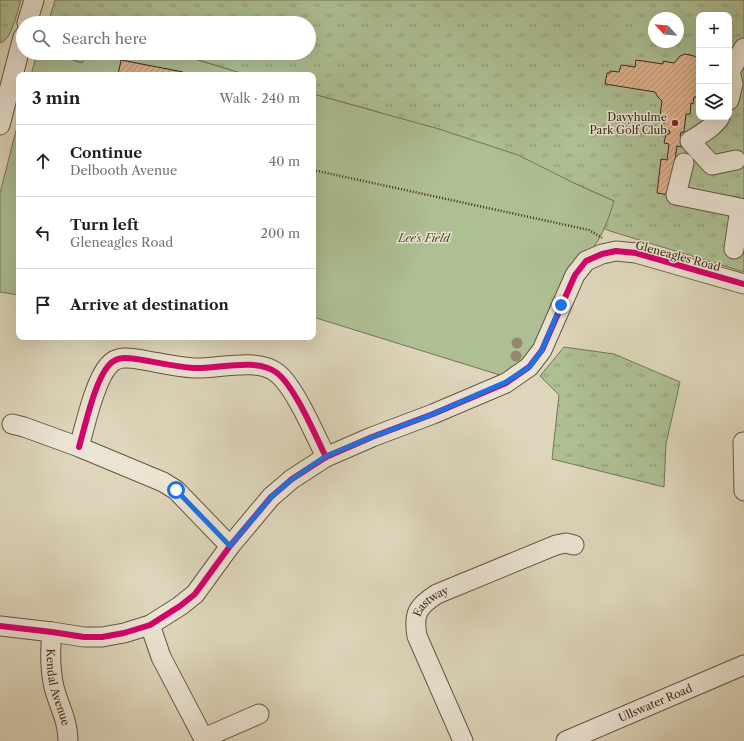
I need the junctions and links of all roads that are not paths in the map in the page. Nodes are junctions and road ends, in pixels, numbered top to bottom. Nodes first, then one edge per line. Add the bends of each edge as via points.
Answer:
1 (34, 0) edge
2 (29, 16) edge
3 (744, 48) edge
4 (16, 50) edge
5 (7, 67) edge
6 (732, 88) edge
7 (718, 120) edge
8 (0, 125) edge
9 (690, 141) junction
10 (736, 160) dead end
11 (684, 163) junction
12 (712, 165) junction
13 (734, 249) dead end
14 (744, 284) edge
15 (12, 424) dead end
16 (743, 442) edge
17 (79, 447) junction
18 (326, 456) junction
19 (744, 492) edge
20 (574, 545) dead end
21 (230, 546) junction
22 (150, 625) junction
23 (0, 626) edge
24 (52, 632) junction
25 (744, 665) edge
26 (259, 714) dead end
27 (204, 740) edge
28 (68, 741) edge
29 (462, 741) edge
30 (566, 741) edge

1 - 2 street
3 - 6 street via 730,71
4 - 5 street
5 - 8 street
7 - 9 street via 703,134
9 - 11 street
9 - 12 street
10 - 12 street
11 - 12 street
11 - 13 street via 676,195 740,208
14 - 18 street, Gleneagles Road via 636,253 616,251 602,254 586,261 575,275 542,350 529,367 506,382
15 - 17 street via 24,426
16 - 19 street
17 - 18 street via 103,372 120,358 130,358 196,368 254,365 268,368 277,373 294,395
17 - 21 street via 176,490
18 - 21 street, Gleneagles Road via 271,497
20 - 29 street, Eastway via 556,545 437,594 427,600 416,614 416,636
21 - 22 street, Gleneagles Road via 195,594
22 - 24 street, Gleneagles Road via 102,637
22 - 27 street via 161,657
23 - 24 street, Gleneagles Road
24 - 28 street, Kendal Avenue via 51,670 54,688 64,713
25 - 30 street, Ullswater Road
26 - 27 street

